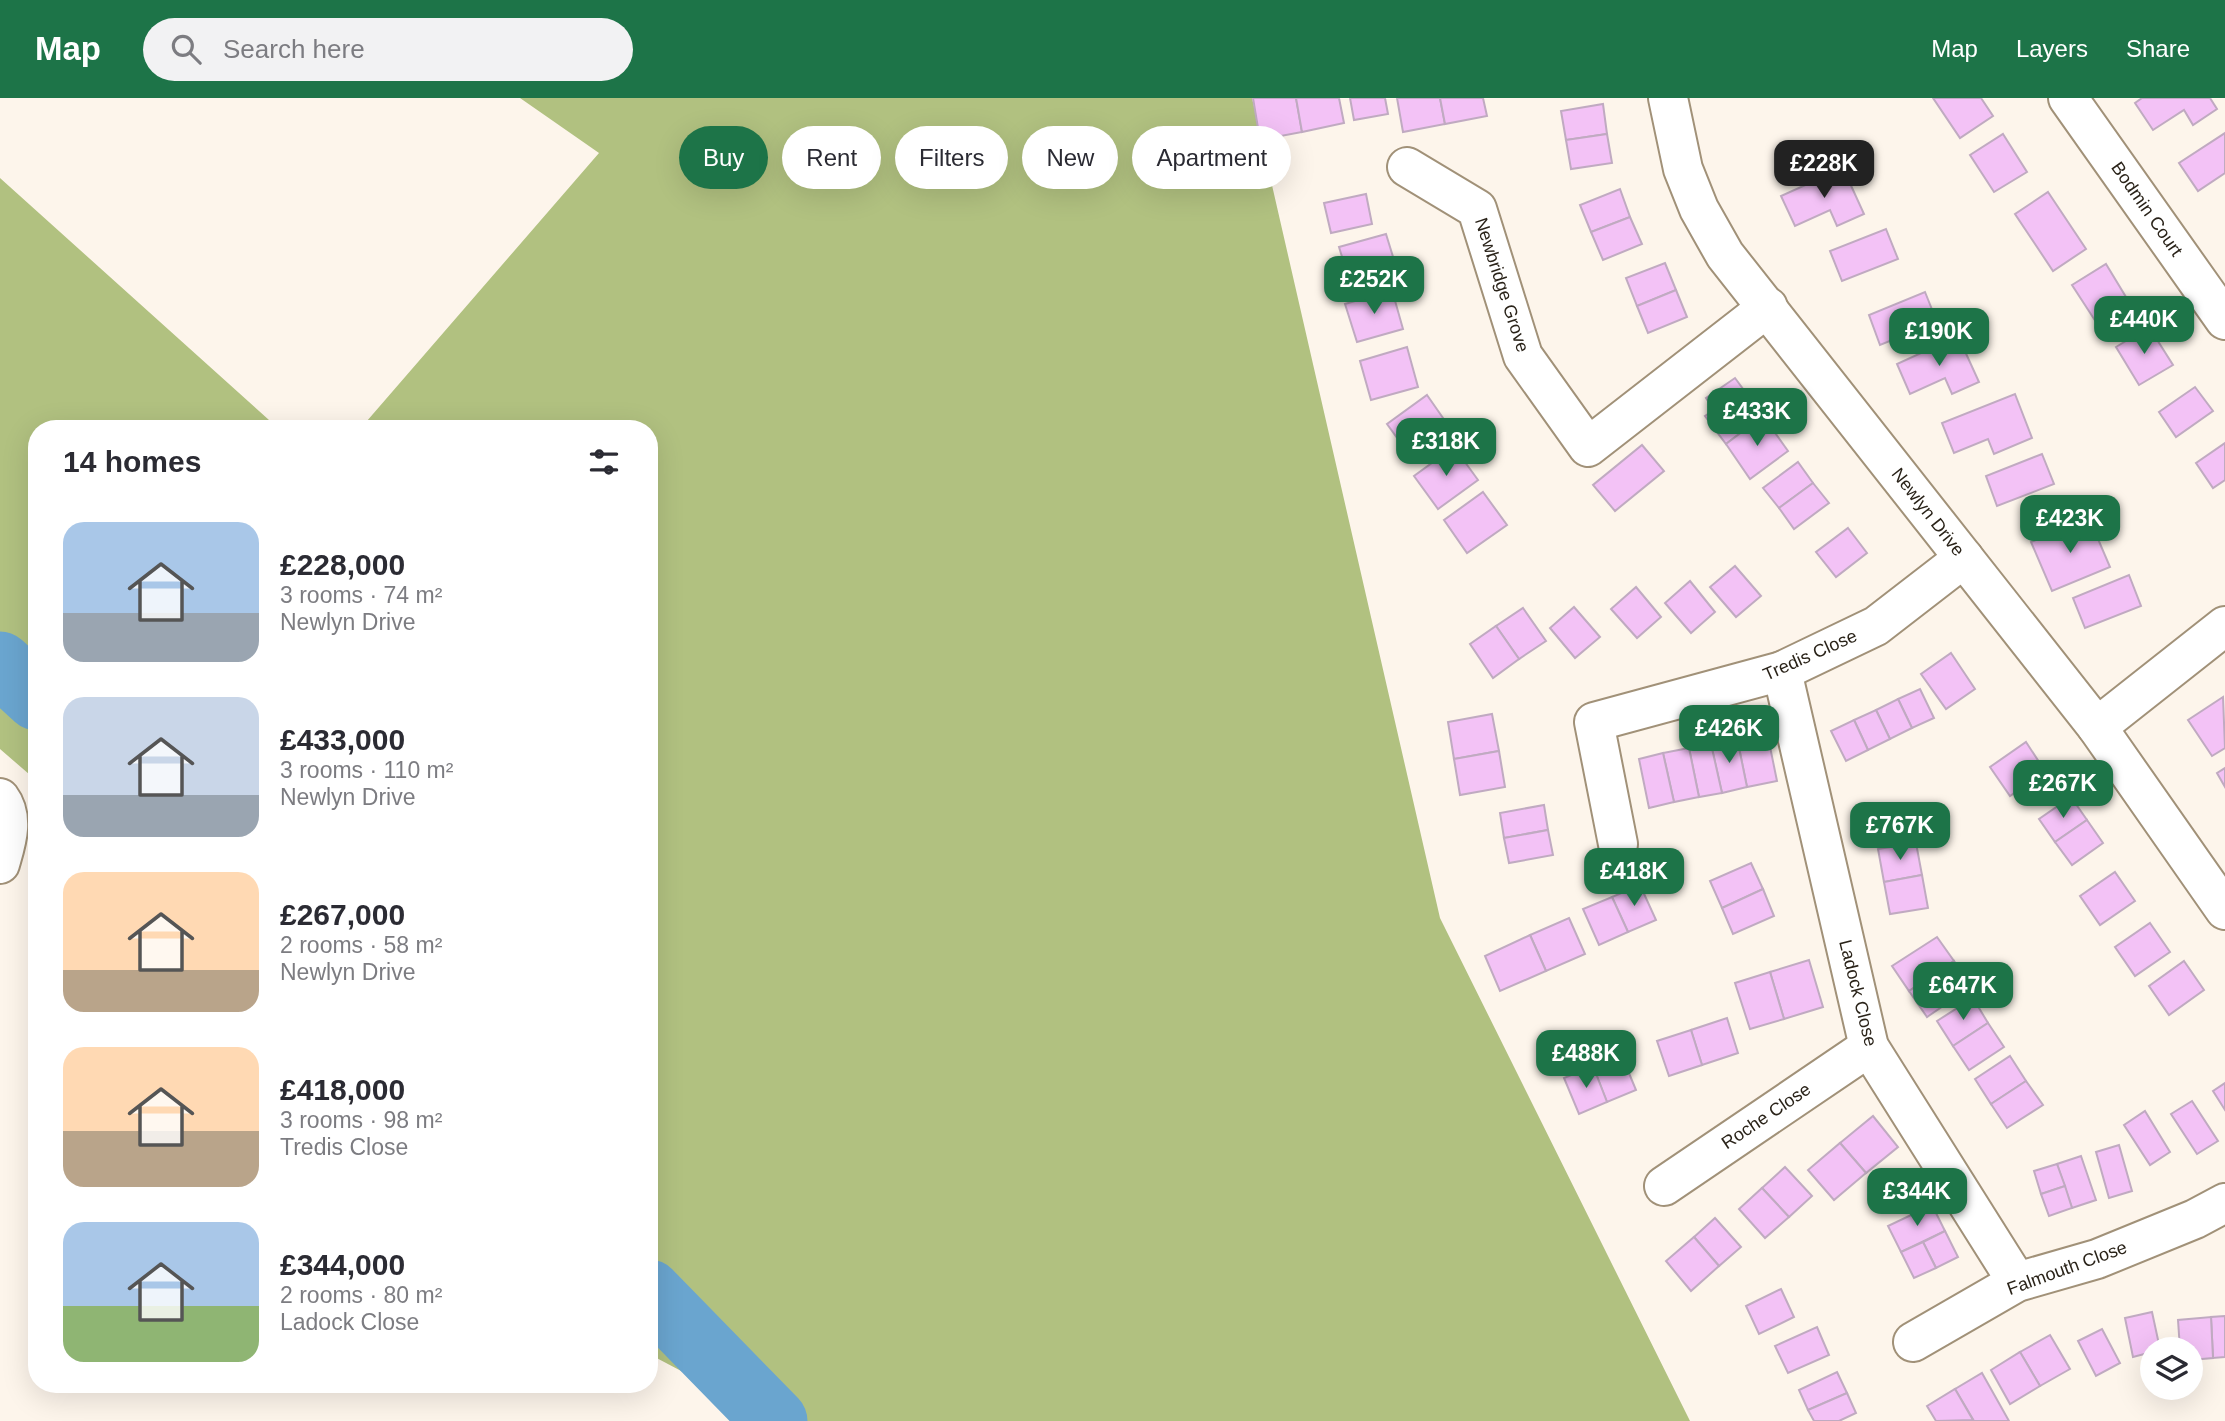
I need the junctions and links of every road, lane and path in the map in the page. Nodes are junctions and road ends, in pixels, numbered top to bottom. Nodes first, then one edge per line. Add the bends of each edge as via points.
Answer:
1 (1668, 98) edge
2 (2068, 98) edge
3 (1407, 167) dead end
4 (1768, 307) junction
5 (2225, 320) edge
6 (1964, 558) junction
7 (2225, 626) edge
8 (1782, 671) junction
9 (2097, 727) junction
10 (0, 798) edge
11 (1618, 844) dead end
12 (0, 864) edge
13 (2225, 909) edge
14 (1869, 1047) junction
15 (1664, 1186) dead end
16 (2225, 1203) edge
17 (2017, 1282) junction
18 (1913, 1342) dead end

1 - 4 street, Newlyn Drive via 1683,169 1699,209 1725,255
2 - 5 street, Bodmin Court
3 - 4 street, Newbridge Grove via 1477,209 1523,356 1588,447
4 - 6 street, Newlyn Drive
6 - 8 street, Tredis Close via 1876,626
6 - 9 street, Newlyn Drive
7 - 9 street
8 - 11 street, Tredis Close via 1594,722
8 - 14 street, Ladock Close
9 - 13 street, Newlyn Drive
10 - 12 street via 10,830
14 - 15 street, Roche Close
14 - 17 street, Ladock Close
16 - 17 street, Falmouth Close via 2096,1258
17 - 18 street, Falmouth Close

